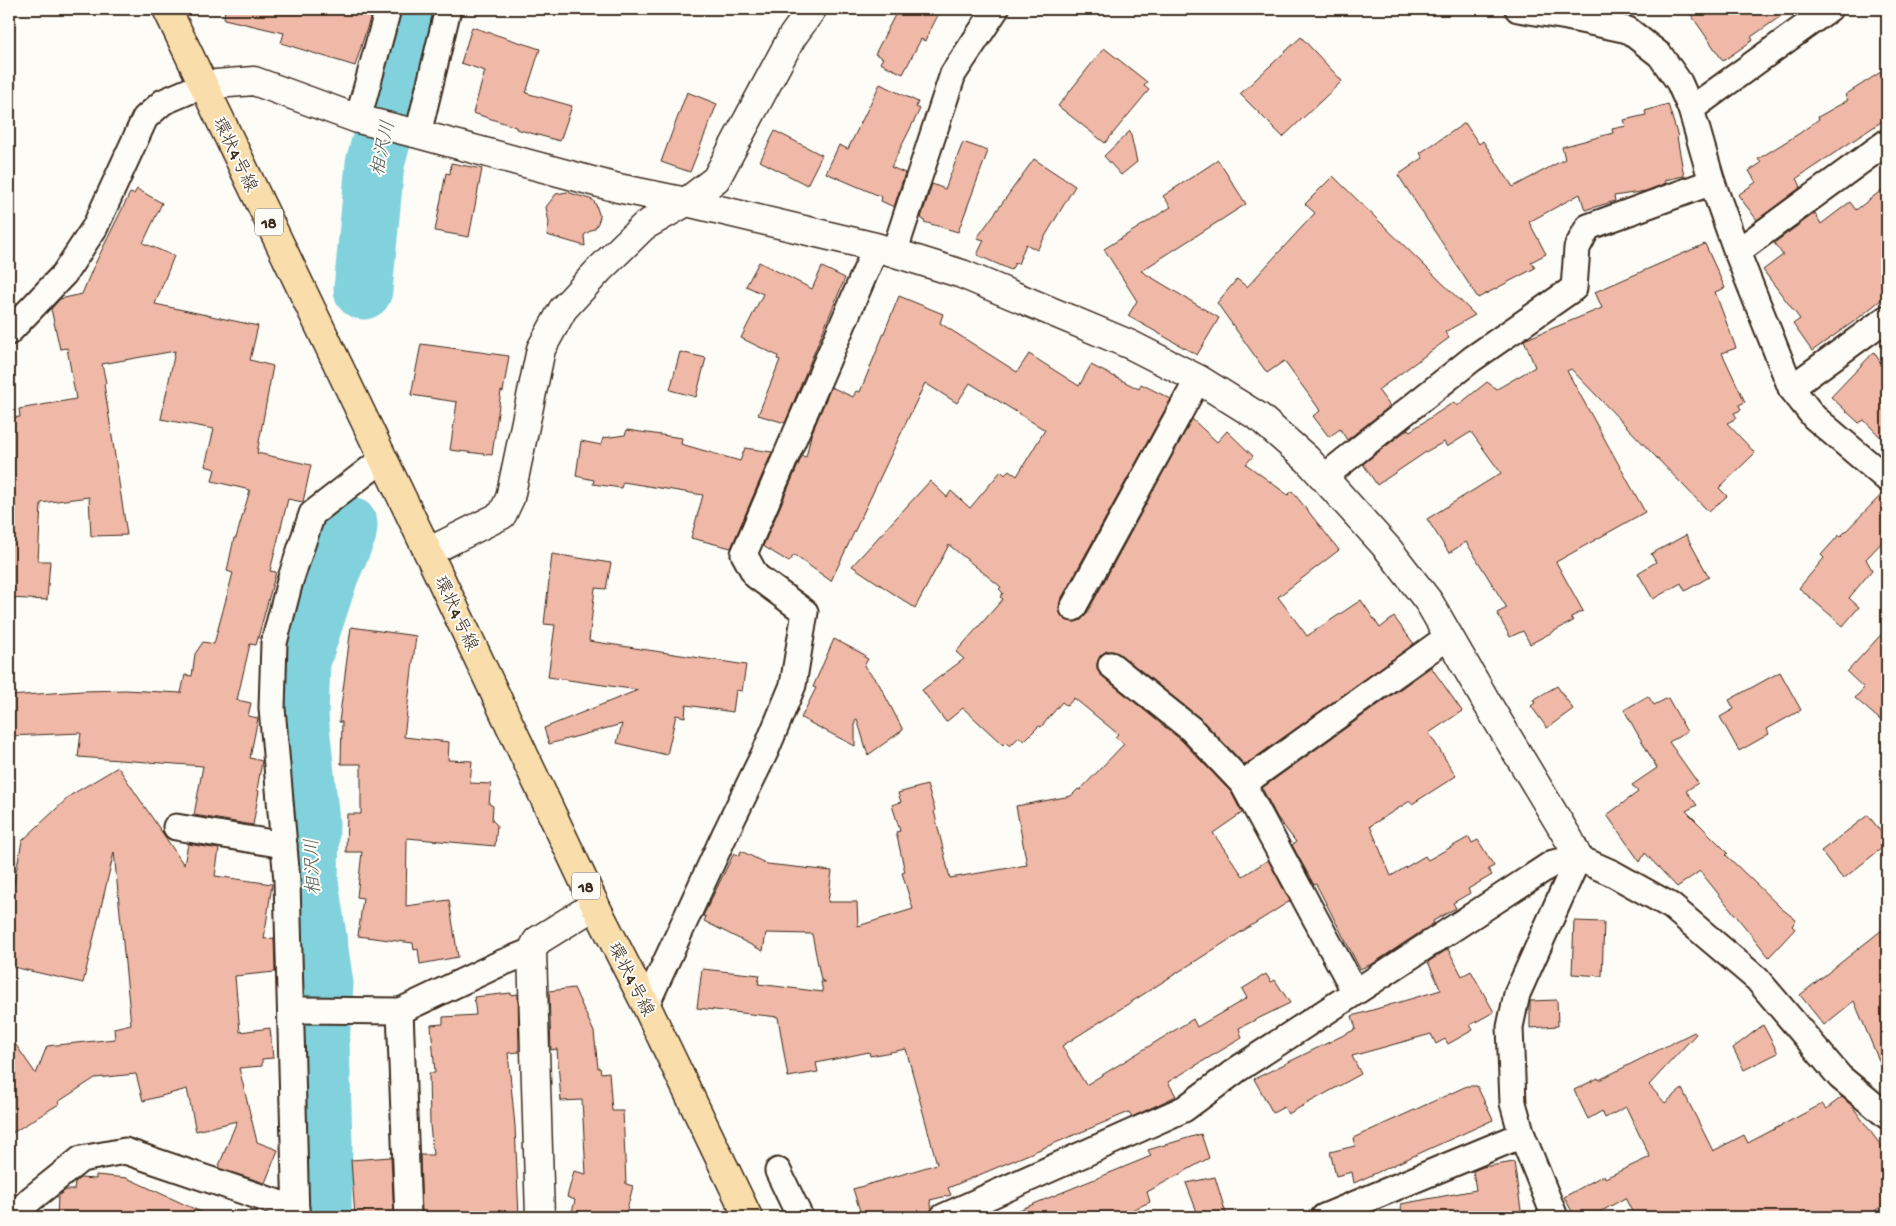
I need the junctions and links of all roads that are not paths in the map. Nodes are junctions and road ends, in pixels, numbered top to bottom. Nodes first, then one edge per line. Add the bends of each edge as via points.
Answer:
1 (167, 9) edge
2 (388, 9) edge
3 (448, 9) edge
4 (812, 9) edge
5 (996, 9) edge
6 (1518, 9) edge
7 (1829, 9) edge
8 (1572, 13) edge
9 (204, 85) junction
10 (1691, 109) junction
11 (362, 120) junction
12 (414, 133) junction
13 (1887, 142) edge
14 (1712, 182) junction
15 (686, 202) junction
16 (885, 250) junction
17 (1736, 252) junction
18 (1887, 318) edge
19 (9, 332) edge
20 (1198, 379) junction
21 (1790, 388) junction
22 (383, 459) junction
23 (1324, 477) junction
24 (1887, 479) edge
25 (428, 552) junction
26 (1073, 608) dead end
27 (1449, 636) junction
28 (1111, 665) dead end
29 (1243, 784) junction
30 (176, 827) dead end
31 (284, 846) junction
32 (1578, 858) junction
33 (595, 905) junction
34 (532, 952) junction
35 (1355, 992) junction
36 (646, 1005) junction
37 (302, 1010) dead end
38 (400, 1011) junction
39 (1887, 1116) edge
40 (1522, 1135) junction
41 (778, 1171) dead end
42 (296, 1213) edge
43 (13, 1217) edge
44 (408, 1217) edge
45 (540, 1217) edge
46 (748, 1217) edge
47 (800, 1217) edge
48 (943, 1217) edge
49 (1324, 1217) edge
50 (1555, 1217) edge

1 - 9 main road, 環状4号線 / 18
2 - 11 street
3 - 12 street
4 - 15 street via 792,37 716,179
5 - 16 street via 953,74
6 - 8 street
7 - 10 street
8 - 10 street via 1628,30 1660,55 1679,82
9 - 11 street via 254,81
9 - 19 street via 163,102 145,118 95,227 64,274
9 - 22 main road, 環状4号線 / 18
10 - 14 street
11 - 12 street
12 - 15 street via 618,188
13 - 17 street
14 - 17 street
14 - 23 street via 1588,227 1576,248 1574,288 1472,359
15 - 16 street
15 - 25 street via 644,226 563,309 541,349 510,498 502,515
16 - 20 street via 971,278 1131,345
16 - 36 street via 744,554 756,576 805,612 794,685
17 - 21 street
18 - 21 street
20 - 23 street via 1259,418
20 - 26 street
21 - 24 street via 1814,416
22 - 25 main road, 環状4号線 / 18
22 - 31 street via 312,514 274,643 272,708
23 - 27 street via 1388,549 1429,602
25 - 33 main road, 環状4号線 / 18
27 - 29 street
27 - 32 street
28 - 29 street via 1191,729
29 - 35 street
30 - 31 street
31 - 42 street via 292,1010
32 - 35 street via 1553,864
32 - 39 street via 1670,906 1757,979 1840,1077
32 - 40 street via 1517,994 1510,1027 1513,1103
33 - 34 street via 538,941
33 - 36 main road, 環状4号線 / 18
34 - 38 street via 499,964
34 - 45 street
35 - 48 street via 1184,1108
36 - 46 main road, 環状4号線 / 18
37 - 38 street
38 - 44 street
40 - 49 street
40 - 50 street
41 - 47 street
42 - 43 street via 125,1151 81,1159 30,1199

